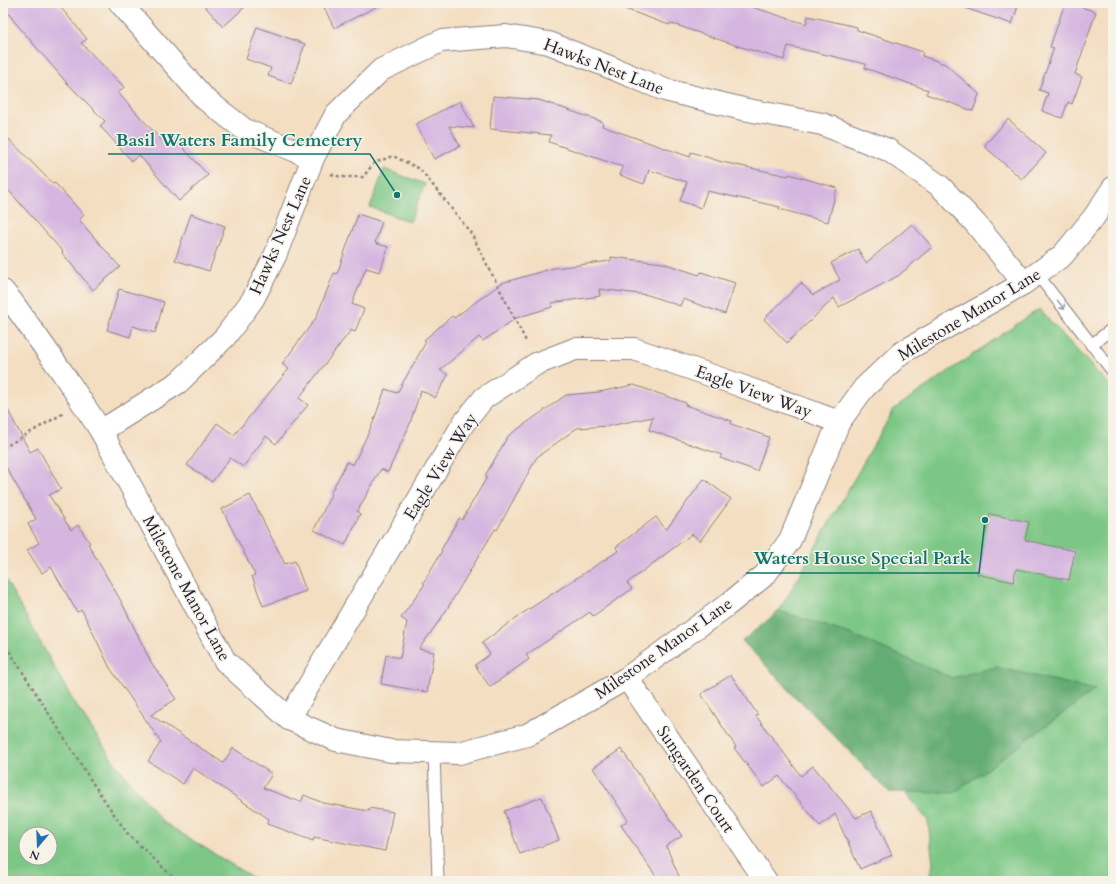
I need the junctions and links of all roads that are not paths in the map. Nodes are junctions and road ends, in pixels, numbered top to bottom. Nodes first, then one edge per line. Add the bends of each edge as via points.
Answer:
1 (120, 3) edge
2 (313, 158) junction
3 (1113, 188) edge
4 (1031, 278) junction
5 (3, 291) edge
6 (1113, 328) edge
7 (1091, 345) junction
8 (1113, 372) edge
9 (839, 422) junction
10 (101, 431) junction
11 (627, 678) junction
12 (290, 719) junction
13 (434, 752) junction
14 (438, 881) edge
15 (766, 881) edge

1 - 2 street via 205,99 245,130
2 - 4 street, Hawks Nest Lane via 336,114 381,70 441,40 506,36 549,44 665,90 743,109 822,124 888,150 940,186
2 - 10 street, Hawks Nest Lane via 275,256 253,299 225,337 179,382
3 - 4 street, Milestone Manor Lane via 1094,217 1063,255
4 -> 7 lane
4 - 9 street, Milestone Manor Lane via 901,353 864,388
5 - 10 street, Milestone Manor Lane
6 - 7 lane
7 - 8 lane
9 - 11 street, Milestone Manor Lane via 790,540 765,575
9 - 12 street, Eagle View Way via 634,349 575,349 536,364 484,398 463,424
10 - 12 street, Milestone Manor Lane via 225,662
11 - 13 street, Milestone Manor Lane via 527,735 459,753
11 - 15 street, Sungarden Court
12 - 13 street, Milestone Manor Lane via 336,740 391,751
13 - 14 lane

